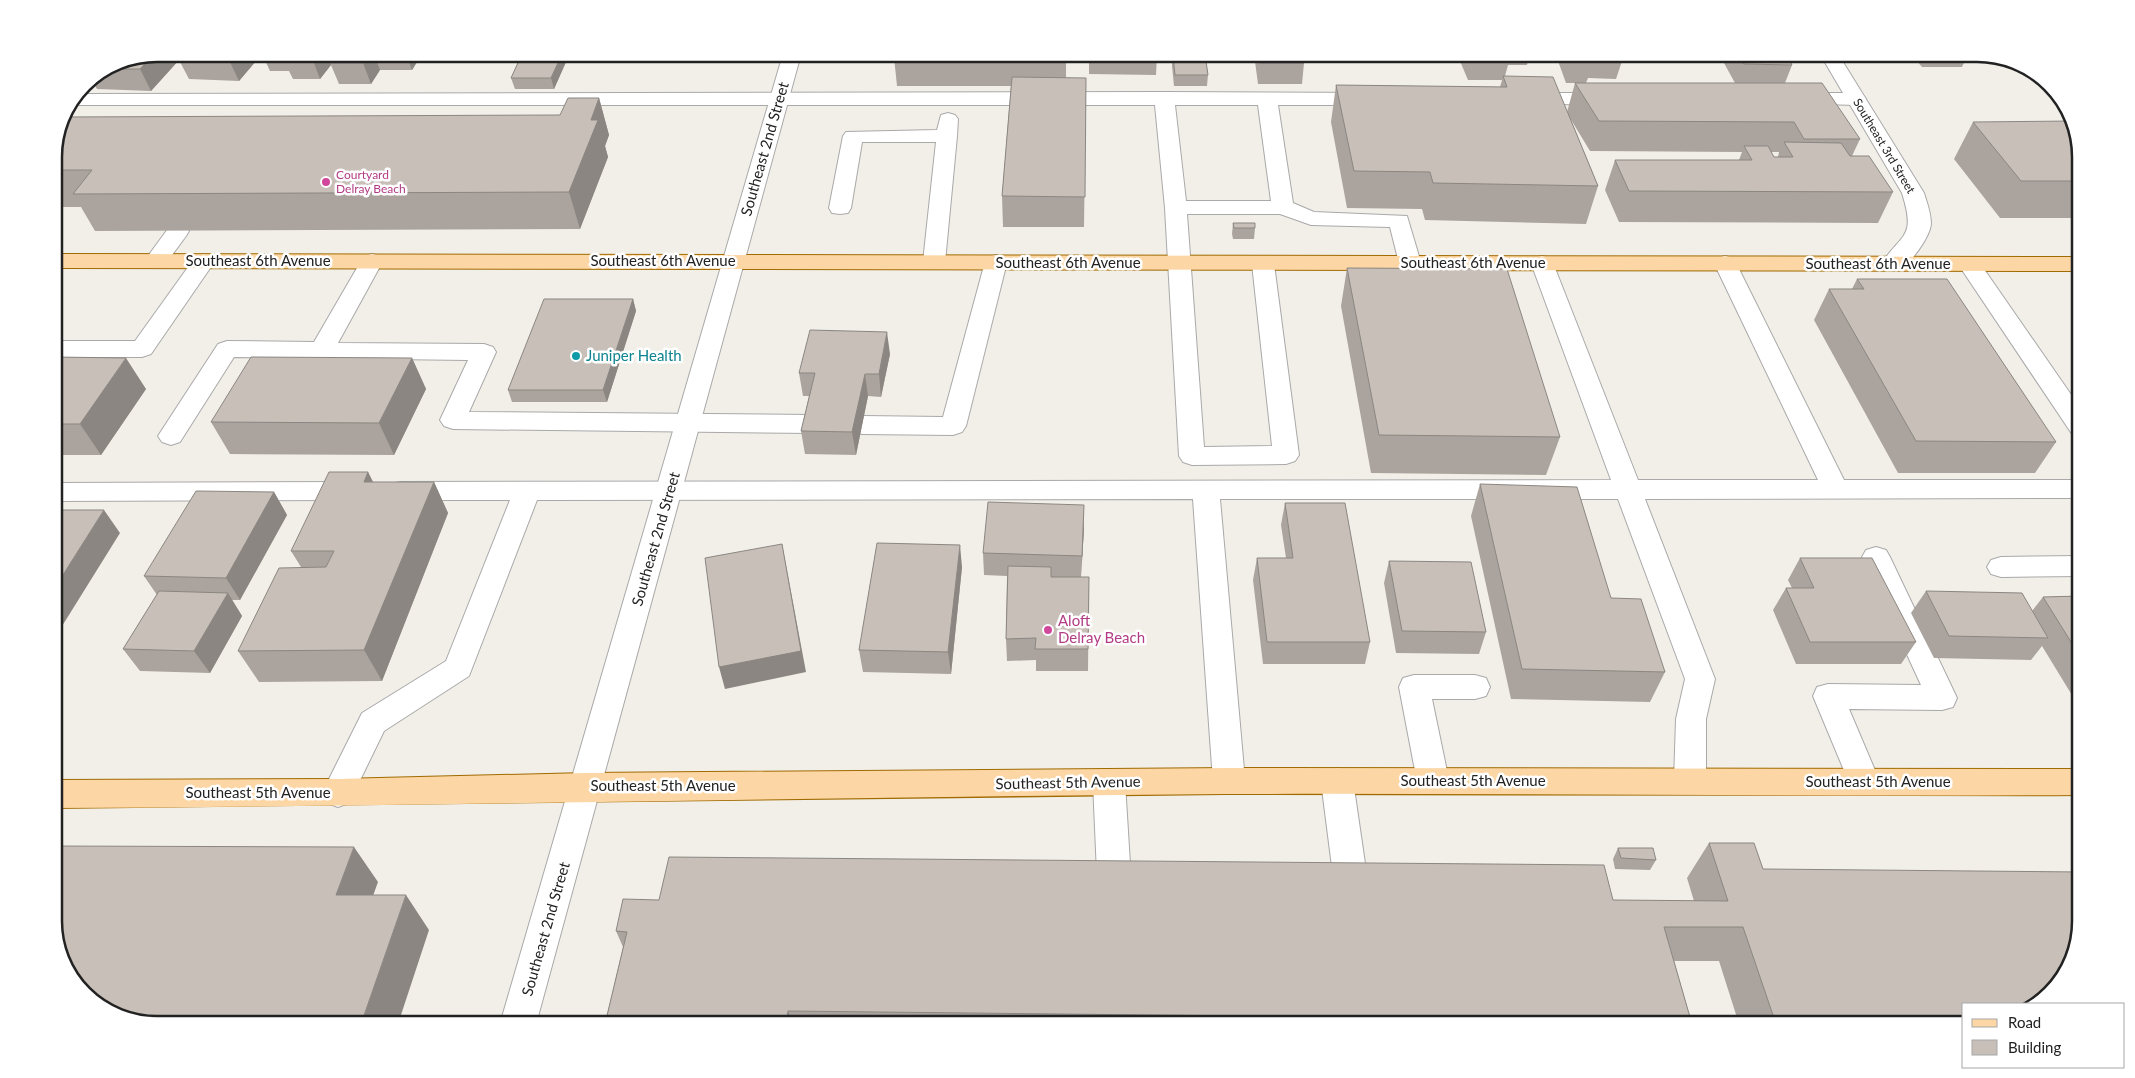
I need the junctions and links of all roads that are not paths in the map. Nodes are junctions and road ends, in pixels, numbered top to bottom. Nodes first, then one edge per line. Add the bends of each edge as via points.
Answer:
1 (1834, 62) edge
2 (789, 63) edge
3 (779, 98) junction
4 (950, 98) junction
5 (1164, 98) junction
6 (1267, 98) junction
7 (1396, 98) edge
8 (269, 99) junction
9 (1504, 99) edge
10 (1622, 99) edge
11 (1780, 99) edge
12 (1856, 99) junction
13 (83, 100) edge
14 (253, 123) edge
15 (946, 136) junction
16 (1284, 207) junction
17 (840, 208) dead end
18 (1176, 208) junction
19 (178, 231) edge
20 (63, 261) edge
21 (156, 261) junction
22 (204, 261) junction
23 (372, 261) junction
24 (734, 261) junction
25 (934, 262) junction
26 (996, 262) junction
27 (1410, 263) junction
28 (1542, 263) junction
29 (1725, 263) junction
30 (1181, 264) junction
31 (1263, 264) junction
32 (1892, 264) junction
33 (1969, 264) junction
34 (2072, 264) edge
35 (63, 348) edge
36 (322, 350) junction
37 (2072, 415) edge
38 (689, 422) junction
39 (812, 424) edge
40 (862, 425) dead end
41 (171, 436) dead end
42 (1630, 490) junction
43 (1836, 490) junction
44 (2072, 490) edge
45 (527, 491) junction
46 (1206, 491) junction
47 (63, 492) edge
48 (669, 492) junction
49 (1876, 557) dead end
50 (2072, 566) edge
51 (2001, 567) dead end
52 (1475, 687) dead end
53 (1690, 780) junction
54 (1229, 781) junction
55 (1337, 781) junction
56 (1433, 781) junction
57 (1864, 782) junction
58 (2072, 782) edge
59 (1109, 783) junction
60 (586, 787) junction
61 (338, 793) junction
62 (63, 794) edge
63 (1115, 896) edge
64 (1352, 898) edge
65 (520, 1016) edge

1 - 12 street, Southeast 3rd Street
2 - 3 street, Southeast 2nd Street
3 - 4 street
3 - 8 street
3 - 24 street, Southeast 2nd Street
4 - 5 street
4 - 15 street
5 - 6 street
5 - 18 street
6 - 7 street
6 - 16 street
8 - 13 street
8 - 14 street
9 - 10 street
11 - 12 street
12 - 32 street, Southeast 3rd Street via 1913,193 1919,211 1921,225 1916,239
15 - 17 street via 853,136
15 - 25 street
16 - 18 street
16 - 27 street via 1311,218 1399,221
18 - 30 street
19 - 21 street
20 - 21 main road, Southeast 6th Avenue
21 - 22 main road, Southeast 6th Avenue
22 - 23 main road, Southeast 6th Avenue
22 - 35 street via 142,349
23 - 24 main road, Southeast 6th Avenue
23 - 36 street
24 - 25 main road, Southeast 6th Avenue
24 - 38 street, Southeast 2nd Street
25 - 26 main road, Southeast 6th Avenue
26 - 30 main road, Southeast 6th Avenue
26 - 40 street via 953,426
27 - 28 main road, Southeast 6th Avenue
27 - 31 main road, Southeast 6th Avenue
28 - 29 main road, Southeast 6th Avenue
28 - 42 street
29 - 32 main road, Southeast 6th Avenue
29 - 43 street
30 - 31 main road, Southeast 6th Avenue
30 - 31 street via 1192,456 1286,455
32 - 33 main road, Southeast 6th Avenue
33 - 34 main road, Southeast 6th Avenue
33 - 37 street
36 - 38 street via 484,352 453,420
36 - 41 street via 227,349
38 - 39 street
38 - 48 street, Southeast 2nd Street
42 - 43 street
42 - 46 street
42 - 53 street via 1700,679 1691,719
43 - 44 street
45 - 47 street
45 - 48 street
45 - 61 street via 458,668 373,722
46 - 48 street
46 - 54 street
48 - 60 street, Southeast 2nd Street
49 - 57 street via 1942,698 1828,696
50 - 51 street
52 - 56 street via 1414,687
53 - 56 main road, Southeast 5th Avenue
53 - 57 main road, Southeast 5th Avenue
54 - 55 main road, Southeast 5th Avenue
54 - 59 main road, Southeast 5th Avenue
55 - 56 main road, Southeast 5th Avenue
55 - 64 street
57 - 58 main road, Southeast 5th Avenue
59 - 60 main road, Southeast 5th Avenue
59 - 63 street
60 - 61 main road, Southeast 5th Avenue
60 - 65 street, Southeast 2nd Street
61 - 62 main road, Southeast 5th Avenue

